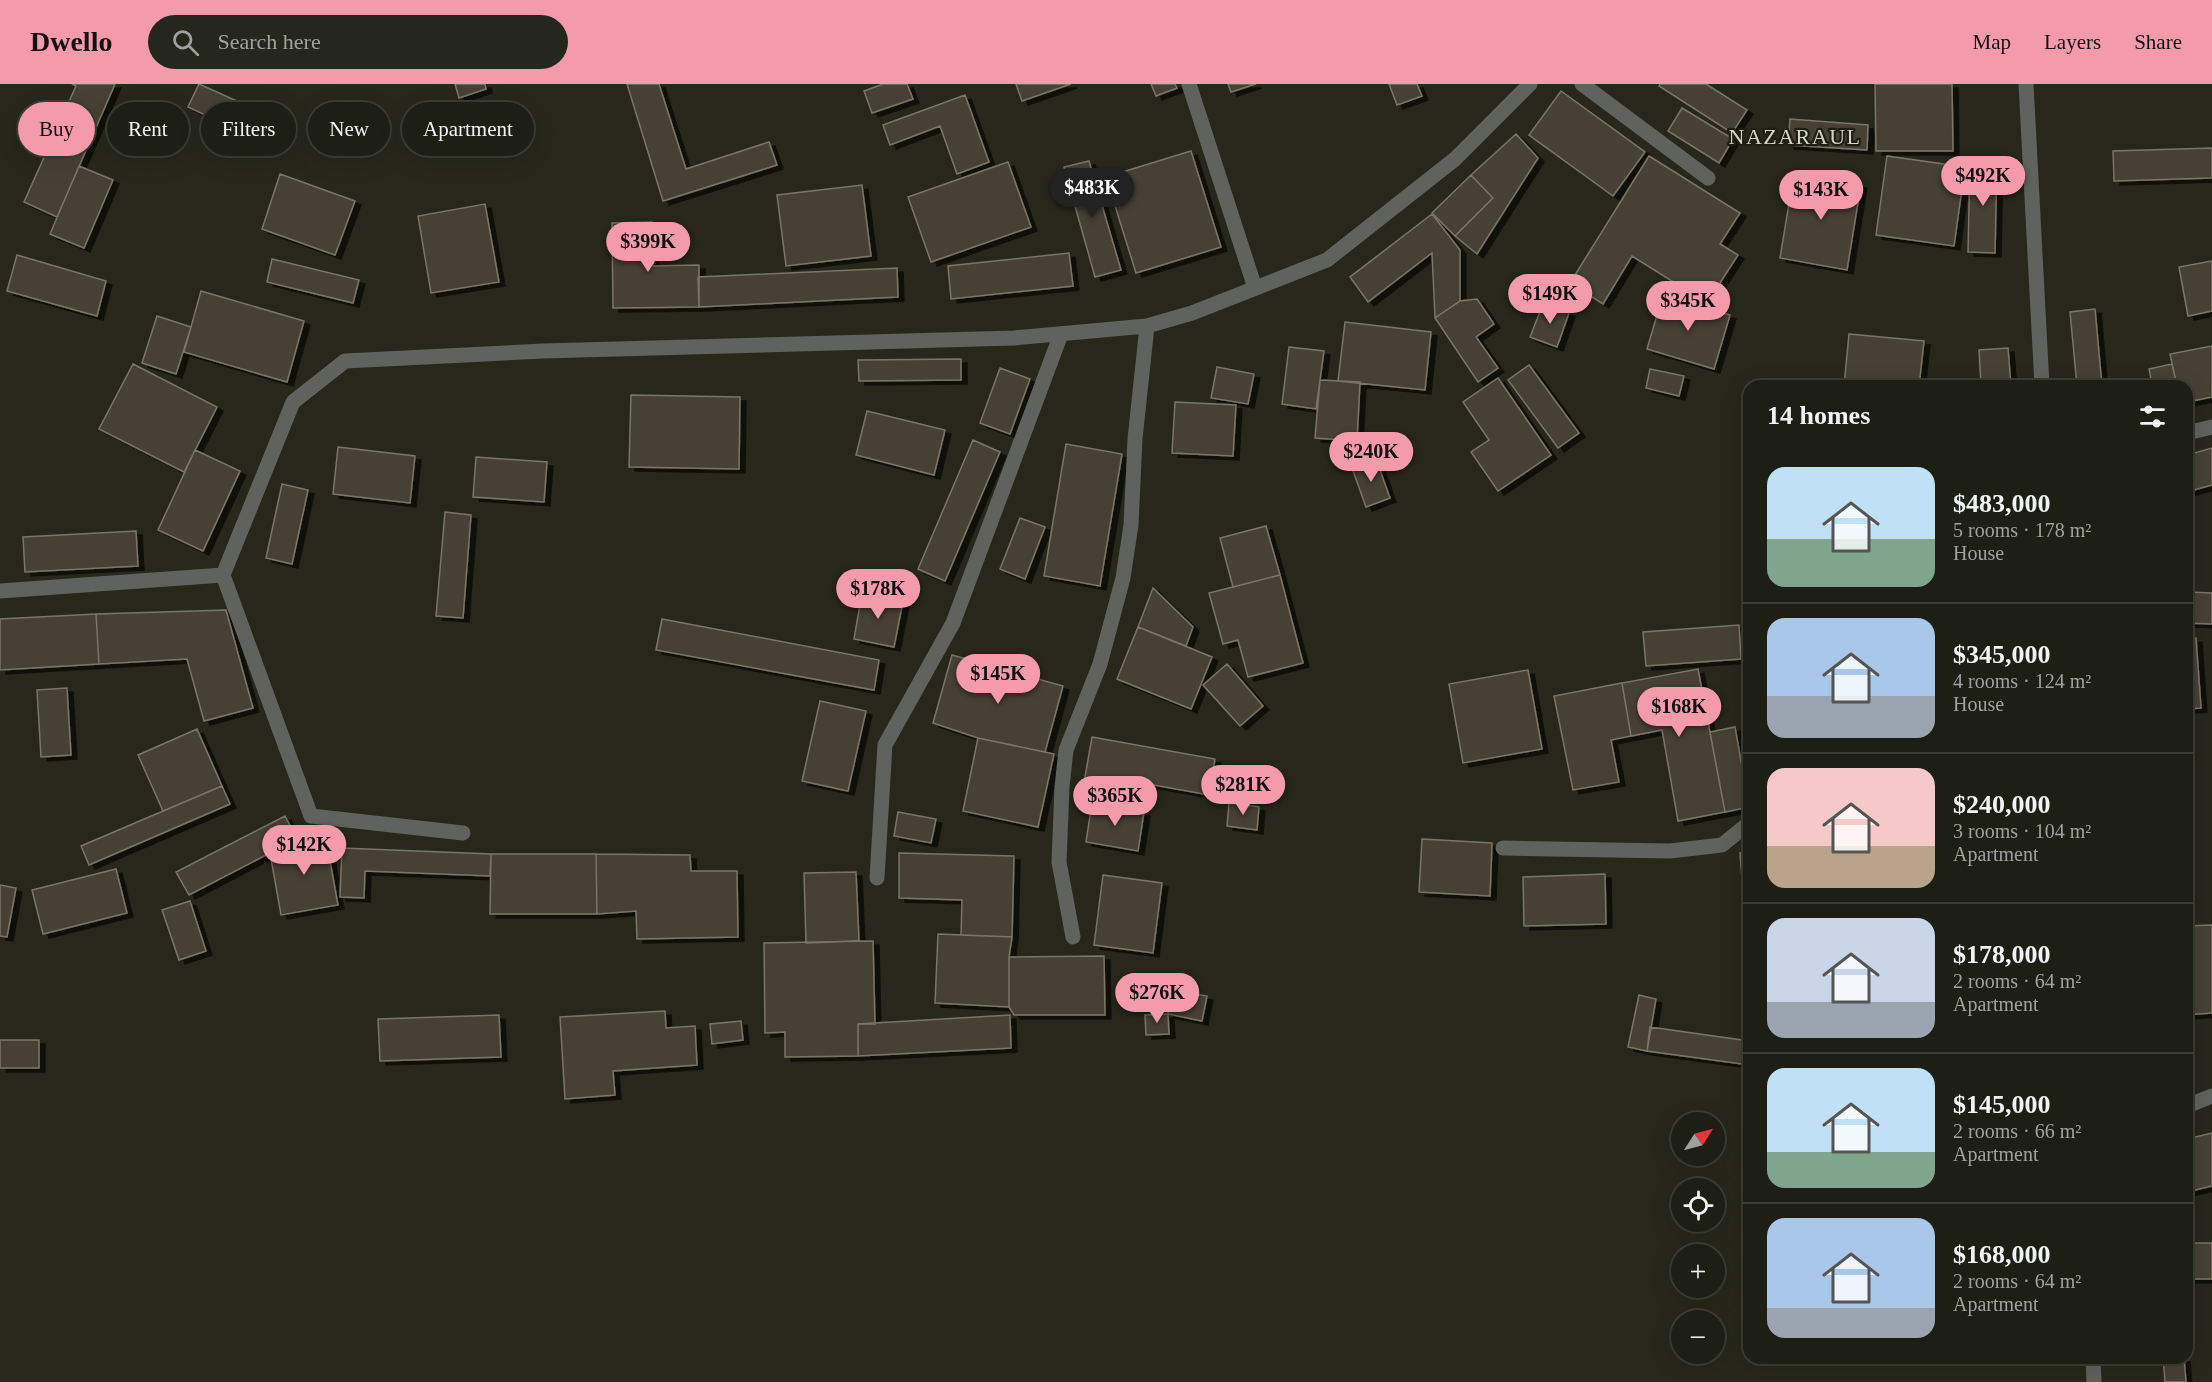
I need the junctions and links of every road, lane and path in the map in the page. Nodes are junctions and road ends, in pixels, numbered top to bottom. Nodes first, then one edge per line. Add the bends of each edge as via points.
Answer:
1 (1189, 84) edge
2 (1530, 84) edge
3 (1582, 84) edge
4 (2026, 84) edge
5 (1708, 178) dead end
6 (1255, 288) junction
7 (1147, 326) junction
8 (1061, 334) junction
9 (2042, 380) edge
10 (2212, 427) edge
11 (2193, 432) edge
12 (223, 575) junction
13 (0, 591) edge
14 (1743, 829) edge
15 (463, 833) dead end
16 (1503, 848) dead end
17 (877, 878) dead end
18 (1073, 937) dead end
19 (2212, 1096) edge
20 (2193, 1104) edge
21 (2093, 1364) edge
22 (2094, 1382) edge

1 - 6 street
2 - 6 street via 1455,159 1327,260
3 - 5 street
4 - 9 street
6 - 7 street
7 - 8 street
7 - 18 street via 1123,578 1100,664 1066,750 1059,862
8 - 12 street via 345,361 293,402
8 - 17 street via 953,623 885,745
10 - 11 street
12 - 13 street
12 - 15 street via 310,816
14 - 16 street via 1722,845 1670,851
19 - 20 street
21 - 22 street

